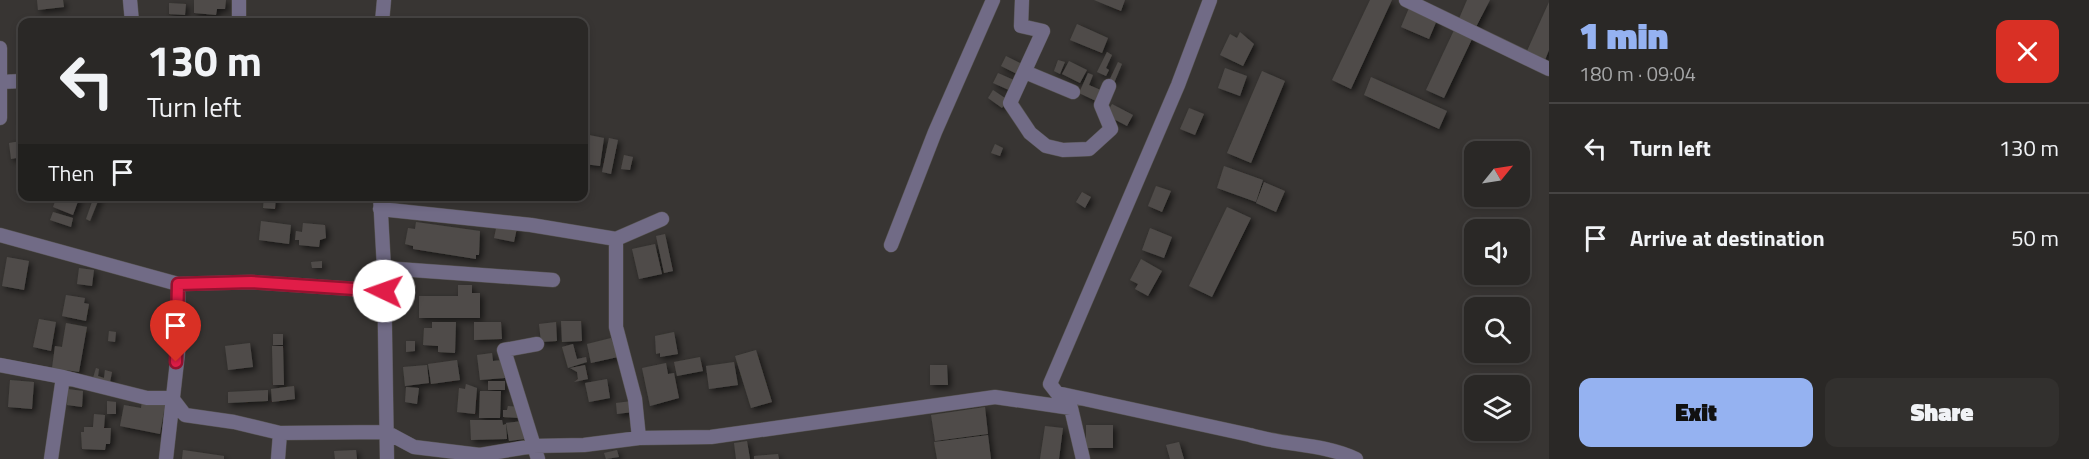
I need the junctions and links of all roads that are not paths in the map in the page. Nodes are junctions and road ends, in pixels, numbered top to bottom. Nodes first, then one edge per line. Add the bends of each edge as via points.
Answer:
1 (130, 0) edge
2 (239, 0) edge
3 (384, 0) edge
4 (993, 0) edge
5 (1022, 0) edge
6 (1210, 0) edge
7 (1406, 0) edge
8 (132, 18) edge
9 (238, 18) edge
10 (382, 18) edge
11 (0, 48) edge
12 (1549, 69) edge
13 (1025, 72) junction
14 (18, 81) edge
15 (1, 82) edge
16 (1109, 86) dead end
17 (1073, 92) dead end
18 (0, 118) edge
19 (380, 203) edge
20 (662, 219) dead end
21 (0, 235) edge
22 (616, 239) junction
23 (891, 245) dead end
24 (384, 268) junction
25 (553, 280) dead end
26 (178, 284) junction
27 (384, 291) junction
28 (537, 344) dead end
29 (0, 365) edge
30 (63, 377) junction
31 (172, 398) junction
32 (386, 432) junction
33 (280, 433) junction
34 (639, 438) junction
35 (536, 453) edge
36 (51, 459) edge
37 (166, 459) edge
38 (278, 459) edge
39 (387, 459) edge
40 (1083, 459) edge
41 (1356, 459) edge

1 - 8 street
2 - 9 street
3 - 10 street
4 - 23 street
5 - 13 street via 1021,26 1043,31
6 - 41 street via 1178,86 1050,384 1057,393 1276,443 1336,450
7 - 12 street
11 - 15 street
13 - 16 street via 1010,103 1030,133 1046,146 1063,150 1089,149 1111,129 1101,105
13 - 17 street
14 - 15 street
15 - 18 street
19 - 22 street
19 - 24 street
20 - 22 street
21 - 26 street
22 - 34 street via 616,327 635,399
24 - 25 street
24 - 27 street
26 - 27 street via 251,282
26 - 31 street via 179,344
27 - 32 street
28 - 35 street via 504,350
29 - 30 street
30 - 31 street via 147,398
30 - 36 street
31 - 33 street via 185,415
31 - 37 street
32 - 33 street
32 - 35 street via 414,447 441,452
32 - 39 street
33 - 38 street
34 - 35 street
34 - 40 street via 711,437 995,397 1071,408

